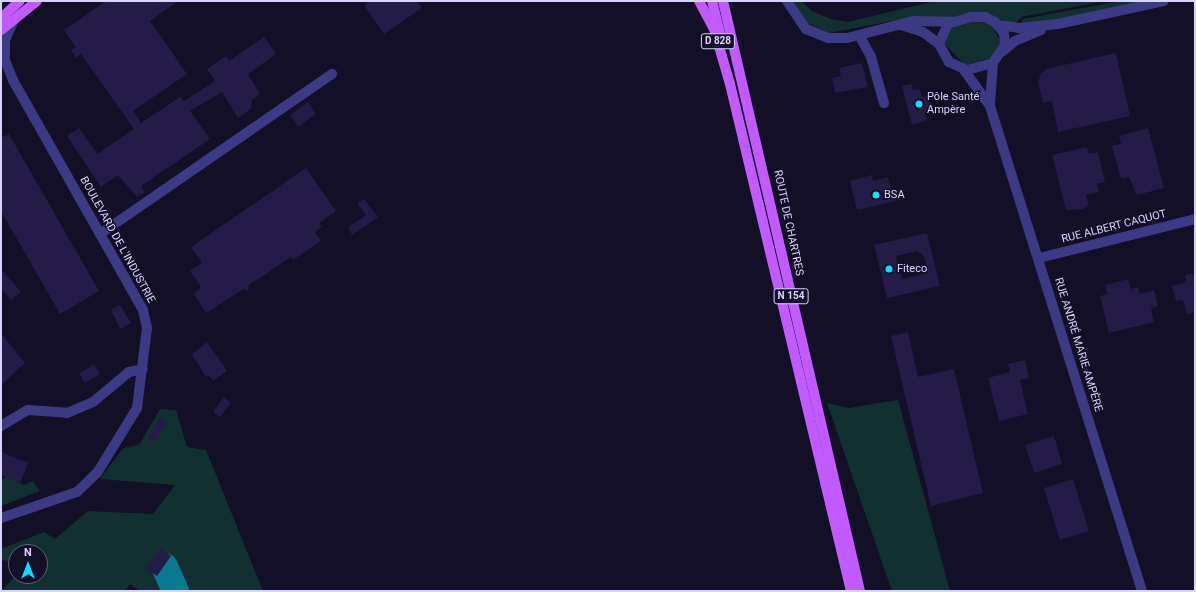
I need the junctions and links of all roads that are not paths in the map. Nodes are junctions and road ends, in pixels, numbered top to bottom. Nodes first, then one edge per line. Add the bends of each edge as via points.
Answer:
1 (20, 1) edge
2 (37, 1) edge
3 (699, 1) edge
4 (712, 1) edge
5 (723, 1) edge
6 (787, 1) edge
7 (1164, 1) edge
8 (1, 18) edge
9 (14, 20) junction
10 (952, 22) junction
11 (1058, 24) junction
12 (899, 25) junction
13 (998, 25) junction
14 (1, 30) edge
15 (858, 35) junction
16 (939, 44) junction
17 (1003, 51) junction
18 (993, 63) junction
19 (964, 70) junction
20 (1, 72) edge
21 (332, 74) dead end
22 (12, 80) junction
23 (730, 84) junction
24 (884, 103) dead end
25 (990, 106) junction
26 (1195, 219) edge
27 (100, 234) junction
28 (1039, 258) junction
29 (143, 369) junction
30 (1, 426) edge
31 (1, 518) edge
32 (851, 591) edge
33 (860, 591) edge
34 (1142, 591) edge

1 - 8 main road
2 - 9 main road
3 - 23 main road, D 828 via 714,29
4 - 23 main road, N 154
5 - 33 main road, ROUTE DE CHARTRES / N 154
6 - 15 street via 795,17 813,33 837,39
7 - 11 street
9 - 14 main road
9 - 22 street via 5,40 5,60
10 - 12 street via 919,20
10 - 13 street via 979,16
10 - 16 street via 945,27
11 - 13 street via 1019,28
11 - 17 street via 1016,41
12 - 15 street
12 - 16 street via 923,32
13 - 17 street via 1005,35
15 - 24 street via 871,57
16 - 19 street via 946,59
17 - 18 street
18 - 19 street
18 - 25 street, RUE ANDRÉ MARIE AMPÈRE
19 - 25 street, RUE ANDRÉ MARIE AMPÈRE
20 - 22 street
21 - 27 street
22 - 27 street, BOULEVARD DE L'INDUSTRIE
23 - 32 main road, N 154
25 - 28 street, RUE ANDRÉ MARIE AMPÈRE
26 - 28 street, RUE ALBERT CAQUOT
27 - 29 street, BOULEVARD DE L'INDUSTRIE via 143,310 147,328
28 - 34 street, RUE ANDRÉ MARIE AMPÈRE
29 - 30 street via 129,372 93,402 67,413 28,410
29 - 31 street, BOULEVARD DE L'INDUSTRIE via 137,408 123,436 86,485

